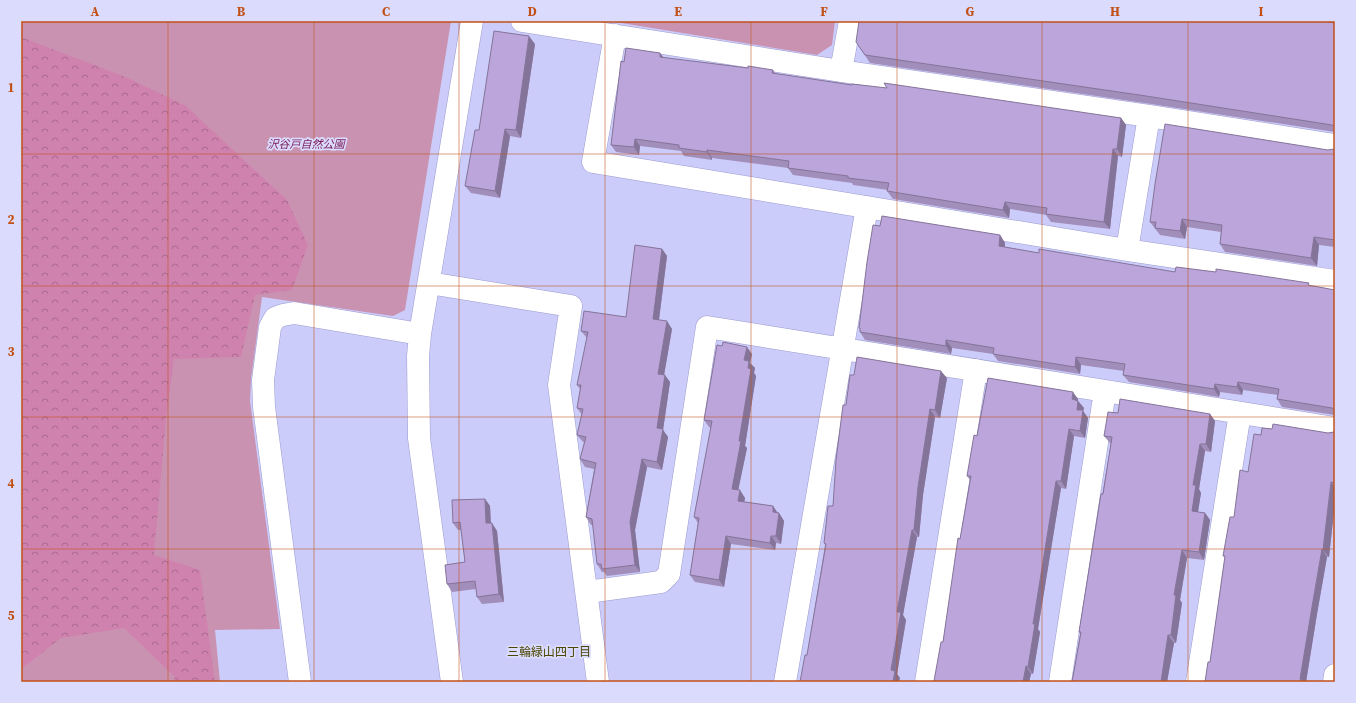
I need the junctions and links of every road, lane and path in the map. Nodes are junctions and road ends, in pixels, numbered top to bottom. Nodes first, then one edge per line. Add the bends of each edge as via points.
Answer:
1 (472, 21) edge
2 (522, 21) edge
3 (850, 21) edge
4 (615, 36) junction
5 (841, 71) junction
6 (1149, 116) junction
7 (1335, 145) edge
8 (867, 207) junction
9 (1127, 250) junction
10 (1335, 281) edge
11 (429, 283) junction
12 (420, 334) junction
13 (842, 349) junction
14 (976, 370) junction
15 (1105, 391) junction
16 (1240, 413) junction
17 (1335, 428) edge
18 (586, 592) junction
19 (1335, 675) edge
20 (300, 682) edge
21 (452, 682) edge
22 (598, 682) edge
23 (785, 682) edge
24 (926, 682) edge
25 (1060, 682) edge
26 (1197, 682) edge
27 (1334, 682) edge

1 - 11 street
2 - 4 street
3 - 5 street
4 - 5 street
4 - 8 street via 593,162
5 - 6 street
6 - 7 street
6 - 9 street
8 - 9 street
8 - 13 street
9 - 10 street
11 - 12 street
11 - 18 street via 571,306 559,385
12 - 20 street via 294,313 275,318 270,327 263,380 264,407
12 - 21 street via 419,438
13 - 14 street
13 - 18 street via 708,327 669,574 661,582
13 - 23 street
14 - 15 street
14 - 24 street
15 - 16 street
15 - 25 street
16 - 17 street
16 - 26 street
18 - 22 street
19 - 27 street

